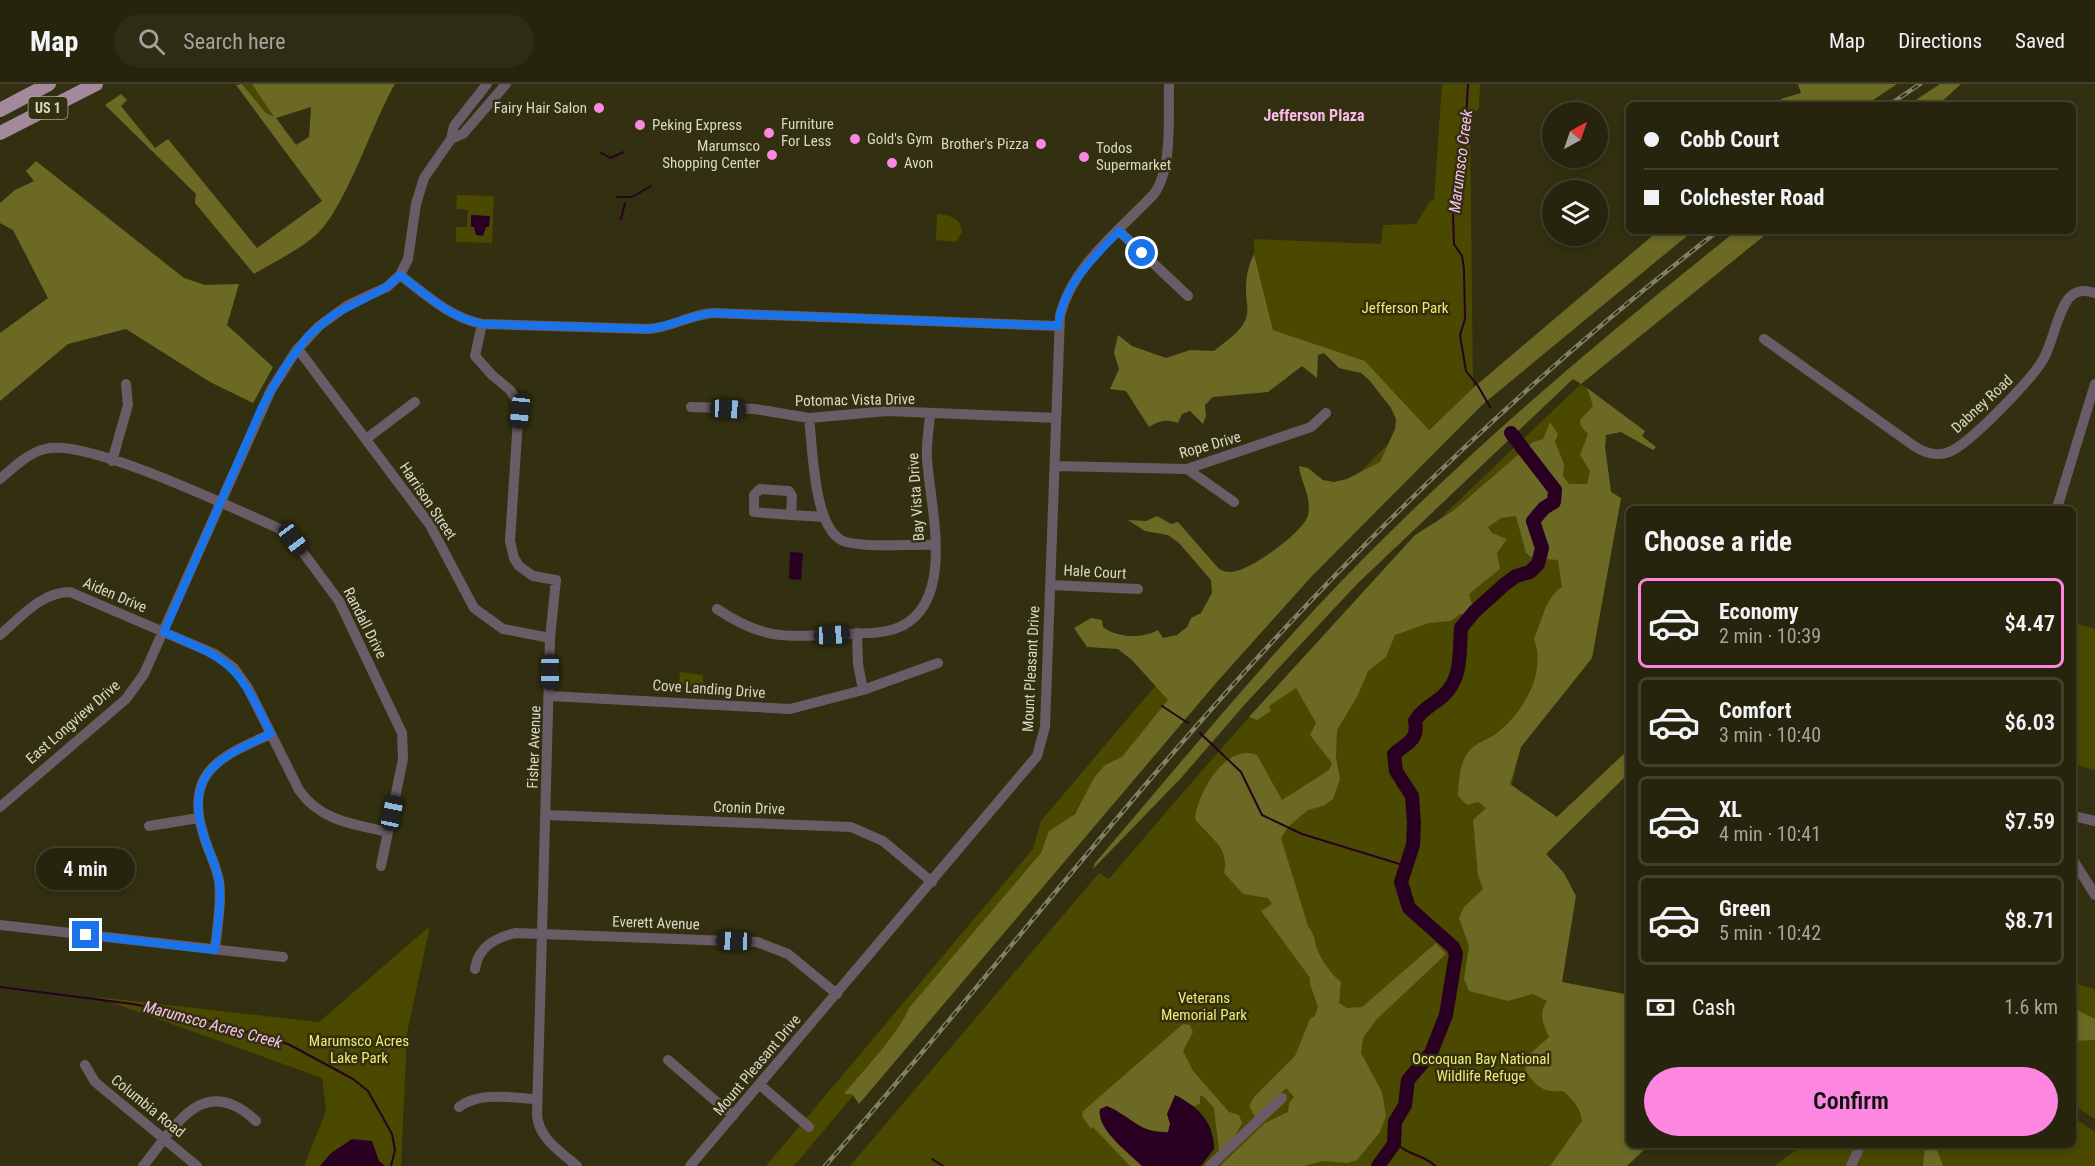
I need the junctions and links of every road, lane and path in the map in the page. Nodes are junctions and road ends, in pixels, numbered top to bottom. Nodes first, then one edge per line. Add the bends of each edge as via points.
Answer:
1 (49, 84) edge
2 (96, 84) edge
3 (487, 84) edge
4 (506, 84) edge
5 (1169, 84) edge
6 (0, 110) edge
7 (0, 133) edge
8 (451, 139) junction
9 (1119, 231) junction
10 (400, 275) junction
11 (2095, 293) edge
12 (1188, 296) dead end
13 (482, 324) junction
14 (1058, 326) junction
15 (1764, 339) dead end
16 (298, 349) junction
17 (126, 384) dead end
18 (2095, 384) edge
19 (415, 402) dead end
20 (691, 407) dead end
21 (1326, 413) dead end
22 (930, 414) junction
23 (809, 418) junction
24 (1056, 418) junction
25 (366, 439) junction
26 (112, 461) junction
27 (1055, 466) junction
28 (1187, 469) junction
29 (0, 479) edge
30 (1234, 502) dead end
31 (221, 504) junction
32 (2058, 506) edge
33 (791, 515) dead end
34 (824, 517) junction
35 (935, 545) junction
36 (1051, 585) junction
37 (1138, 589) dead end
38 (717, 609) dead end
39 (164, 632) junction
40 (857, 633) junction
41 (0, 635) edge
42 (550, 638) junction
43 (938, 663) dead end
44 (864, 690) junction
45 (550, 696) junction
46 (271, 734) junction
47 (0, 807) edge
48 (547, 815) junction
49 (2076, 817) edge
50 (199, 818) junction
51 (2095, 821) edge
52 (149, 826) dead end
53 (388, 832) junction
54 (2076, 865) edge
55 (381, 866) dead end
56 (932, 882) junction
57 (2095, 895) edge
58 (0, 925) edge
59 (542, 934) junction
60 (215, 950) junction
61 (283, 957) dead end
62 (475, 969) dead end
63 (837, 994) junction
64 (668, 1060) dead end
65 (85, 1065) dead end
66 (760, 1085) junction
67 (1282, 1098) dead end
68 (537, 1099) junction
69 (459, 1107) dead end
70 (733, 1116) junction
71 (255, 1121) dead end
72 (809, 1127) dead end
73 (165, 1140) junction
74 (1861, 1148) edge
75 (1862, 1148) edge
76 (143, 1166) edge
77 (196, 1166) edge
78 (577, 1166) edge
79 (690, 1166) edge
80 (1210, 1166) edge
81 (1851, 1166) edge
82 (1858, 1166) edge

1 - 6 main road, US 1
2 - 7 main road, US 1
3 - 8 street via 454,126
4 - 8 street via 463,134
5 - 9 street, Mount Pleasant Drive via 1162,181
8 - 10 street via 430,165 419,190 408,259
9 - 12 street
9 - 14 street, Mount Pleasant Drive via 1074,280
10 - 13 street via 446,310
10 - 16 street, East Longview Drive via 387,287 333,315
11 - 15 street, Dabney Road via 2084,291 2069,298 2050,346 2028,380 1960,445 1942,454 1914,447
13 - 14 street via 648,329 713,313
13 - 42 street, Fisher Avenue via 475,356 516,397 520,411 511,551 525,572 556,580
14 - 24 street, Mount Pleasant Drive
16 - 25 street, Harrison Street
16 - 31 street, East Longview Drive via 271,390
17 - 26 street via 128,405
18 - 32 street
19 - 25 street
20 - 23 street, Potomac Vista Drive
21 - 28 street, Rope Drive via 1311,428
22 - 23 street, Potomac Vista Drive via 868,411
22 - 24 street, Potomac Vista Drive
22 - 35 street, Bay Vista Drive via 927,455
23 - 34 street
24 - 27 street, Mount Pleasant Drive
25 - 42 street, Harrison Street via 433,531 474,608 503,629
26 - 29 street, Randall Drive via 66,447 46,448 30,455
26 - 31 street, Randall Drive
27 - 28 street, Rope Drive
27 - 36 street, Mount Pleasant Drive
28 - 30 street
31 - 39 street, East Longview Drive
31 - 53 street, Randall Drive via 288,533 342,607 403,738 403,759
33 - 34 street
34 - 35 street via 829,530 846,542
35 - 40 street, Bay Vista Drive via 932,585 919,613 892,630
36 - 37 street, Hale Court
36 - 56 street, Mount Pleasant Drive via 1041,745 1031,766
38 - 40 street, Bay Vista Drive via 774,636
39 - 41 street, Aiden Drive via 80,594 61,592 43,599
39 - 46 street, Aiden Drive via 215,654 234,668
39 - 47 street, East Longview Drive via 144,674 126,699
40 - 44 street
42 - 45 street, Fisher Avenue
43 - 44 street, Cove Landing Drive
44 - 45 street, Cove Landing Drive via 790,709
45 - 48 street, Fisher Avenue
46 - 50 street via 219,760 207,773 198,795
46 - 53 street, Aiden Drive via 299,790 311,805 337,820
48 - 56 street, Cronin Drive via 851,827 883,841
48 - 59 street, Fisher Avenue
49 - 51 street
50 - 52 street
50 - 60 street via 218,879
53 - 55 street, Randall Drive
54 - 57 street
56 - 63 street, Mount Pleasant Drive
58 - 60 street
59 - 62 street, Everett Avenue via 515,933 497,939 477,958
59 - 63 street, Everett Avenue via 757,942 788,954
59 - 68 street, Fisher Avenue
60 - 61 street
63 - 66 street, Mount Pleasant Drive
64 - 70 street
65 - 73 street, Columbia Road via 95,1082
66 - 70 street, Mount Pleasant Drive
66 - 72 street
67 - 80 street
68 - 69 street via 481,1098
68 - 78 street, Fisher Avenue via 541,1132
70 - 79 street, Mount Pleasant Drive
71 - 73 street via 228,1102 205,1102 189,1110
73 - 76 street
73 - 77 street, Columbia Road
74 - 81 street
75 - 82 street

